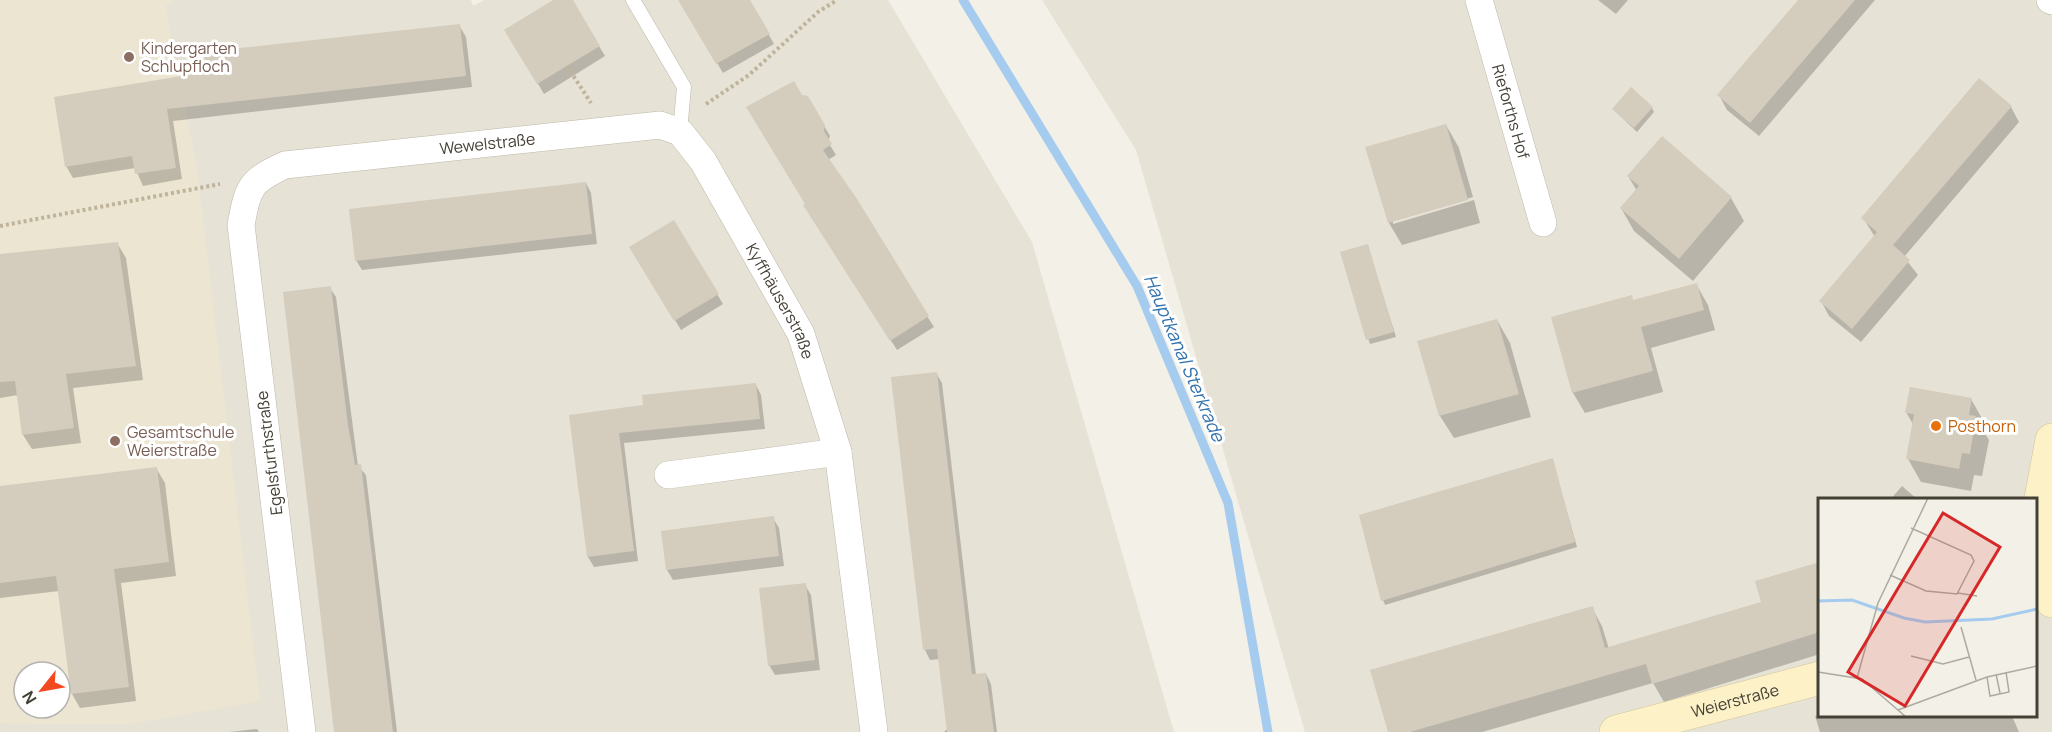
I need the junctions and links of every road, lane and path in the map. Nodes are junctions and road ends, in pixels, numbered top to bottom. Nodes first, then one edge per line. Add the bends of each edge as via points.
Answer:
1 (633, 0) edge
2 (837, 0) edge
3 (1479, 0) edge
4 (567, 66) dead end
5 (608, 129) junction
6 (680, 132) junction
7 (259, 177) junction
8 (1543, 223) dead end
9 (0, 226) edge
10 (2052, 440) edge
11 (838, 452) junction
12 (668, 475) dead end
13 (2052, 601) edge
14 (2052, 611) edge
15 (2037, 616) edge
16 (1818, 679) edge
17 (302, 732) edge
18 (874, 732) edge
19 (1616, 732) edge

1 - 6 lane via 684,87
2 - 6 path via 707,104
3 - 8 street, Rieforths Hof
4 - 5 path
5 - 6 street, Wewelstraße via 660,125
5 - 7 street, Wewelstraße via 285,165
6 - 11 street, Kyffhäuserstraße via 703,161 801,334
7 - 9 path
7 - 17 street, Egelsfurthstraße via 246,200 241,225
10 - 13 street via 2040,504 2042,557
11 - 12 street
11 - 18 street, Kyffhäuserstraße
14 - 15 street
16 - 19 street, Weierstraße

